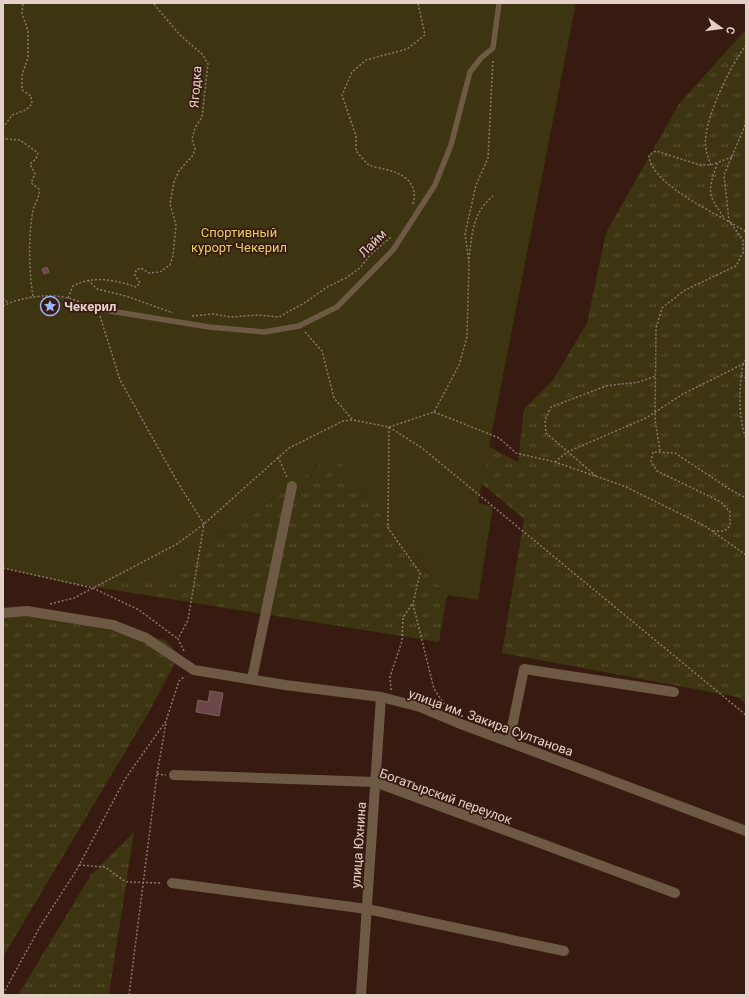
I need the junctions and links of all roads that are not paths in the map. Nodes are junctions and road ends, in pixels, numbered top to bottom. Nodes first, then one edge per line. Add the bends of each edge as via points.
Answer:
1 (499, 3) edge
2 (98, 309) road end
3 (292, 486) road end
4 (3, 606) edge
5 (27, 611) junction
6 (3, 612) edge
7 (252, 679) junction
8 (674, 692) dead end
9 (386, 698) junction
10 (509, 742) junction
11 (174, 775) dead end
12 (375, 782) junction
13 (746, 831) edge
14 (172, 883) road end
15 (675, 893) dead end
16 (367, 909) junction
17 (564, 951) dead end
18 (361, 995) edge

1 - 2 lane via 493,48 470,72 451,145 436,185 393,250 337,307 299,326 264,332 209,327
3 - 7 street
4 - 5 street
5 - 6 street
5 - 7 street, улица им. Закира Султанова via 113,625 146,638 194,670
7 - 9 street, улица им. Закира Султанова
8 - 10 street via 524,669
9 - 10 street, улица им. Закира Султанова via 420,707
9 - 12 street, улица Юхнина
10 - 13 street, улица им. Закира Султанова
11 - 12 street, Богатырский переулок
12 - 15 street, Богатырский переулок
12 - 16 street, улица Юхнина
14 - 16 street
16 - 17 street
16 - 18 street, улица Юхнина

